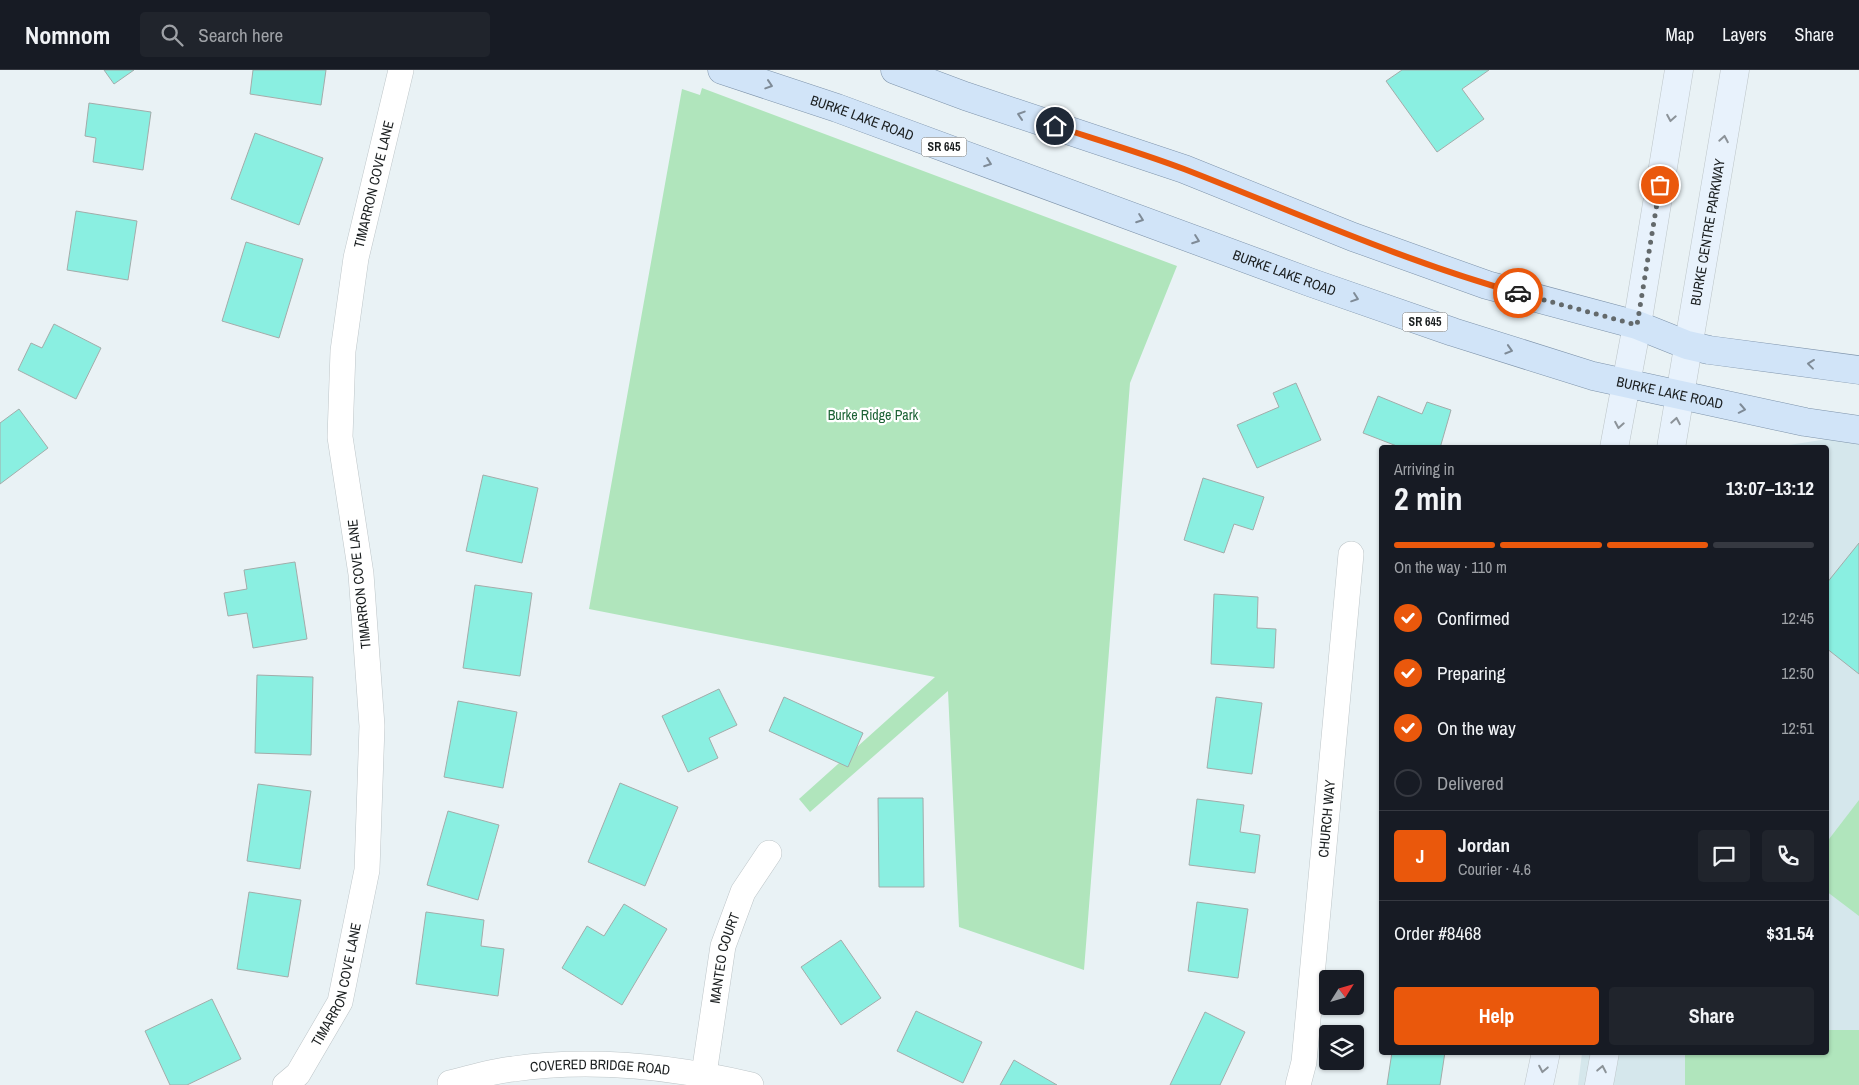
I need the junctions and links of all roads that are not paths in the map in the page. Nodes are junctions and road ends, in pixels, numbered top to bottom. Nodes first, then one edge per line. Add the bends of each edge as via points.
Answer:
1 (401, 70) edge
2 (722, 70) edge
3 (895, 70) edge
4 (1679, 70) edge
5 (1735, 70) edge
6 (1637, 325) junction
7 (1687, 345) junction
8 (1859, 370) edge
9 (1626, 382) junction
10 (1680, 394) junction
11 (1859, 430) edge
12 (1615, 445) edge
13 (1672, 445) edge
14 (1351, 554) dead end
15 (769, 853) dead end
16 (1545, 1055) edge
17 (1604, 1055) edge
18 (704, 1074) junction
19 (450, 1083) dead end
20 (284, 1085) edge
21 (751, 1085) edge
22 (1298, 1085) edge
23 (1539, 1085) edge
24 (1599, 1085) edge

1 - 20 street, TIMARRON COVE LANE via 356,258 343,351 340,436 361,574 372,726 366,870 340,1002 298,1074
2 -> 9 main road, BURKE LAKE ROAD / SR 645 via 837,108 1454,332 1593,376
6 -> 3 main road via 1487,284 1353,237 1184,169
4 -> 6 main road
7 -> 5 main road, BURKE CENTRE PARKWAY
6 - 7 main road
6 - 9 main road
8 -> 7 main road via 1729,354
7 - 10 main road, BURKE CENTRE PARKWAY
9 - 10 main road, BURKE LAKE ROAD / SR 645
9 -> 12 main road
10 -> 11 main road, BURKE LAKE ROAD / SR 645 via 1725,406
13 -> 10 main road, BURKE CENTRE PARKWAY
14 - 22 street, CHURCH WAY via 1304,1062
15 - 18 street, MANTEO COURT via 743,892 723,946
16 -> 23 main road
24 -> 17 main road
18 - 19 street, COVERED BRIDGE ROAD via 587,1063 512,1069
18 - 21 street, COVERED BRIDGE ROAD

